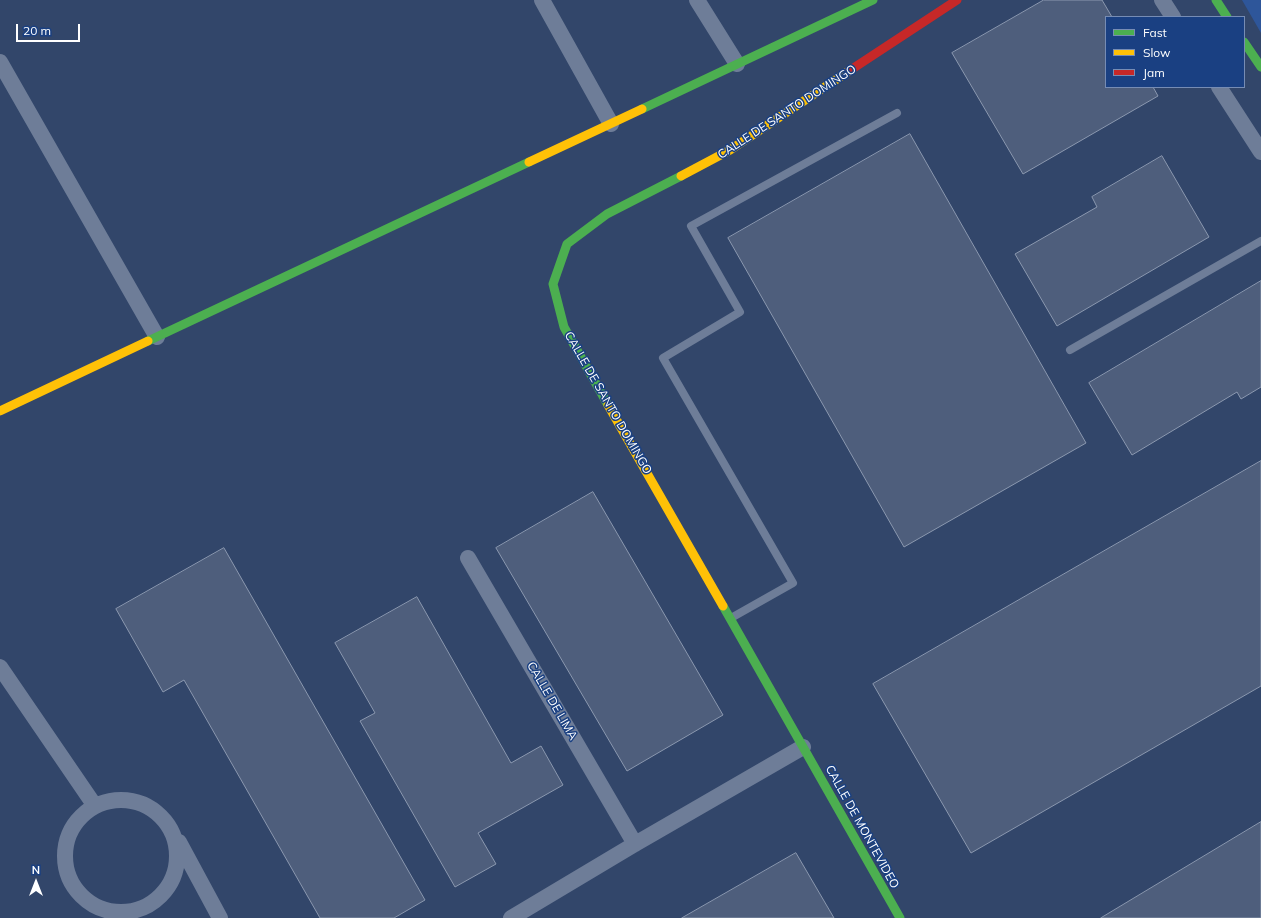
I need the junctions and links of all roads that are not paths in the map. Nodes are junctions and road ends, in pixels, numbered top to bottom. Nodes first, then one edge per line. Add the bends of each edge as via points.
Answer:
1 (542, 0) edge
2 (697, 0) edge
3 (873, 0) edge
4 (958, 0) edge
5 (1162, 0) edge
6 (1216, 0) edge
7 (1172, 16) edge
8 (1226, 16) edge
9 (1245, 43) edge
10 (0, 62) edge
11 (737, 64) junction
12 (1261, 67) edge
13 (1220, 88) edge
14 (897, 112) dead end
15 (611, 124) junction
16 (1261, 152) edge
17 (1261, 241) edge
18 (157, 337) junction
19 (1070, 350) dead end
20 (0, 411) edge
21 (468, 558) dead end
22 (730, 619) junction
23 (0, 668) edge
24 (804, 747) junction
25 (94, 806) junction
26 (172, 830) junction
27 (635, 844) junction
28 (71, 883) junction
29 (92, 918) edge
30 (220, 918) edge
31 (511, 918) edge
32 (900, 918) edge

1 - 15 street
2 - 11 street
3 - 11 main road
4 - 22 main road, CALLE DE SANTO DOMINGO via 730,150 607,214 567,244 553,284 564,327
5 - 7 street
6 - 8 main road
9 - 12 main road
10 - 18 street
11 - 15 main road
13 - 16 street
14 - 22 lane via 691,226 740,312 664,358 793,583
15 - 18 main road
17 - 19 lane
18 - 20 main road
21 - 27 street, CALLE DE LIMA
22 - 24 main road, CALLE DE SANTO DOMINGO
23 - 25 street
24 - 27 street
24 - 32 main road, CALLE DE MONTEVIDEO
25 - 26 street via 112,800 135,801 147,805 161,815
25 - 28 street via 80,816 70,831 65,848 65,866
26 - 28 street via 178,848 175,874 170,886 156,901 139,910 119,913 100,908 83,898
26 - 30 street
27 - 31 street
28 - 29 street

